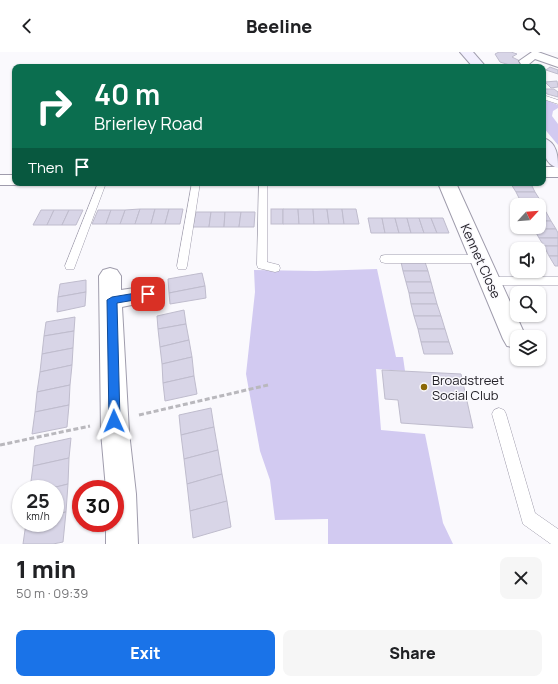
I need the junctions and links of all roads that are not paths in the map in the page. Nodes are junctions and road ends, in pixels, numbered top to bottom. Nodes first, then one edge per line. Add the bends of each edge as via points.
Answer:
1 (466, 52) edge
2 (533, 56) edge
3 (558, 63) edge
4 (477, 64) edge
5 (546, 98) edge
6 (558, 102) edge
7 (546, 147) edge
8 (558, 163) edge
9 (546, 172) edge
10 (558, 172) edge
11 (0, 180) edge
12 (12, 180) edge
13 (101, 186) edge
14 (195, 186) edge
15 (263, 186) edge
16 (448, 186) edge
17 (385, 259) dead end
18 (480, 259) junction
19 (70, 266) dead end
20 (182, 266) dead end
21 (275, 268) dead end
22 (490, 281) junction
23 (558, 281) edge
24 (148, 294) dead end
25 (511, 330) edge
26 (499, 414) dead end
27 (558, 539) edge
28 (122, 544) edge

1 - 4 main road
2 - 3 street
5 - 6 lane
7 - 8 main road
9 - 10 street
11 - 12 street
13 - 19 lane
14 - 20 lane
15 - 21 lane via 262,264
16 - 18 street, Kennet Close
17 - 18 lane
18 - 22 street, Kennet Close
22 - 23 lane
22 - 25 street, Kennet Close
24 - 28 street via 111,288 115,432 121,494
26 - 27 lane via 529,518

